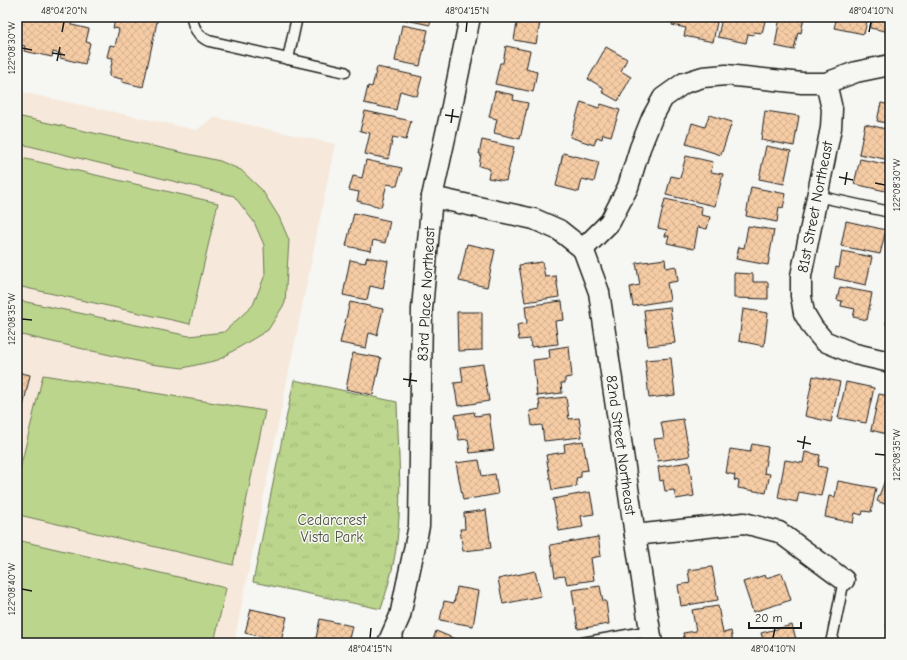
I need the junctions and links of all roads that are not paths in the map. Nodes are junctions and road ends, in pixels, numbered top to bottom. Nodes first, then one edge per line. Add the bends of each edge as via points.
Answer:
1 (192, 17) edge
2 (297, 17) edge
3 (470, 17) edge
4 (288, 59) junction
5 (890, 65) edge
6 (345, 72) dead end
7 (826, 84) junction
8 (817, 196) junction
9 (432, 197) junction
10 (890, 212) edge
11 (583, 248) junction
12 (890, 362) edge
13 (635, 535) junction
14 (844, 580) joint
15 (651, 637) edge
16 (388, 643) edge
17 (582, 643) edge
18 (831, 643) edge

1 - 4 lane via 195,29 203,39
2 - 4 lane
3 - 9 street, 83rd Place Northeast
4 - 6 lane
5 - 7 street via 856,72
7 - 8 street, 81st Street Northeast via 832,109 831,128
7 - 11 street via 726,75 702,77 684,83 663,98 640,148 628,187 610,222
8 - 10 lane
8 - 12 street, 81st Street Northeast via 801,276 804,313 824,341 855,354
9 - 11 street via 534,219 560,230
9 - 16 street, 83rd Place Northeast via 422,309 419,526 400,616
11 - 13 street, 82nd Street Northeast via 599,292
13 - 14 street via 750,524 779,532
13 - 15 street, 82nd Street Northeast
14 - 18 lane
15 - 17 lane

